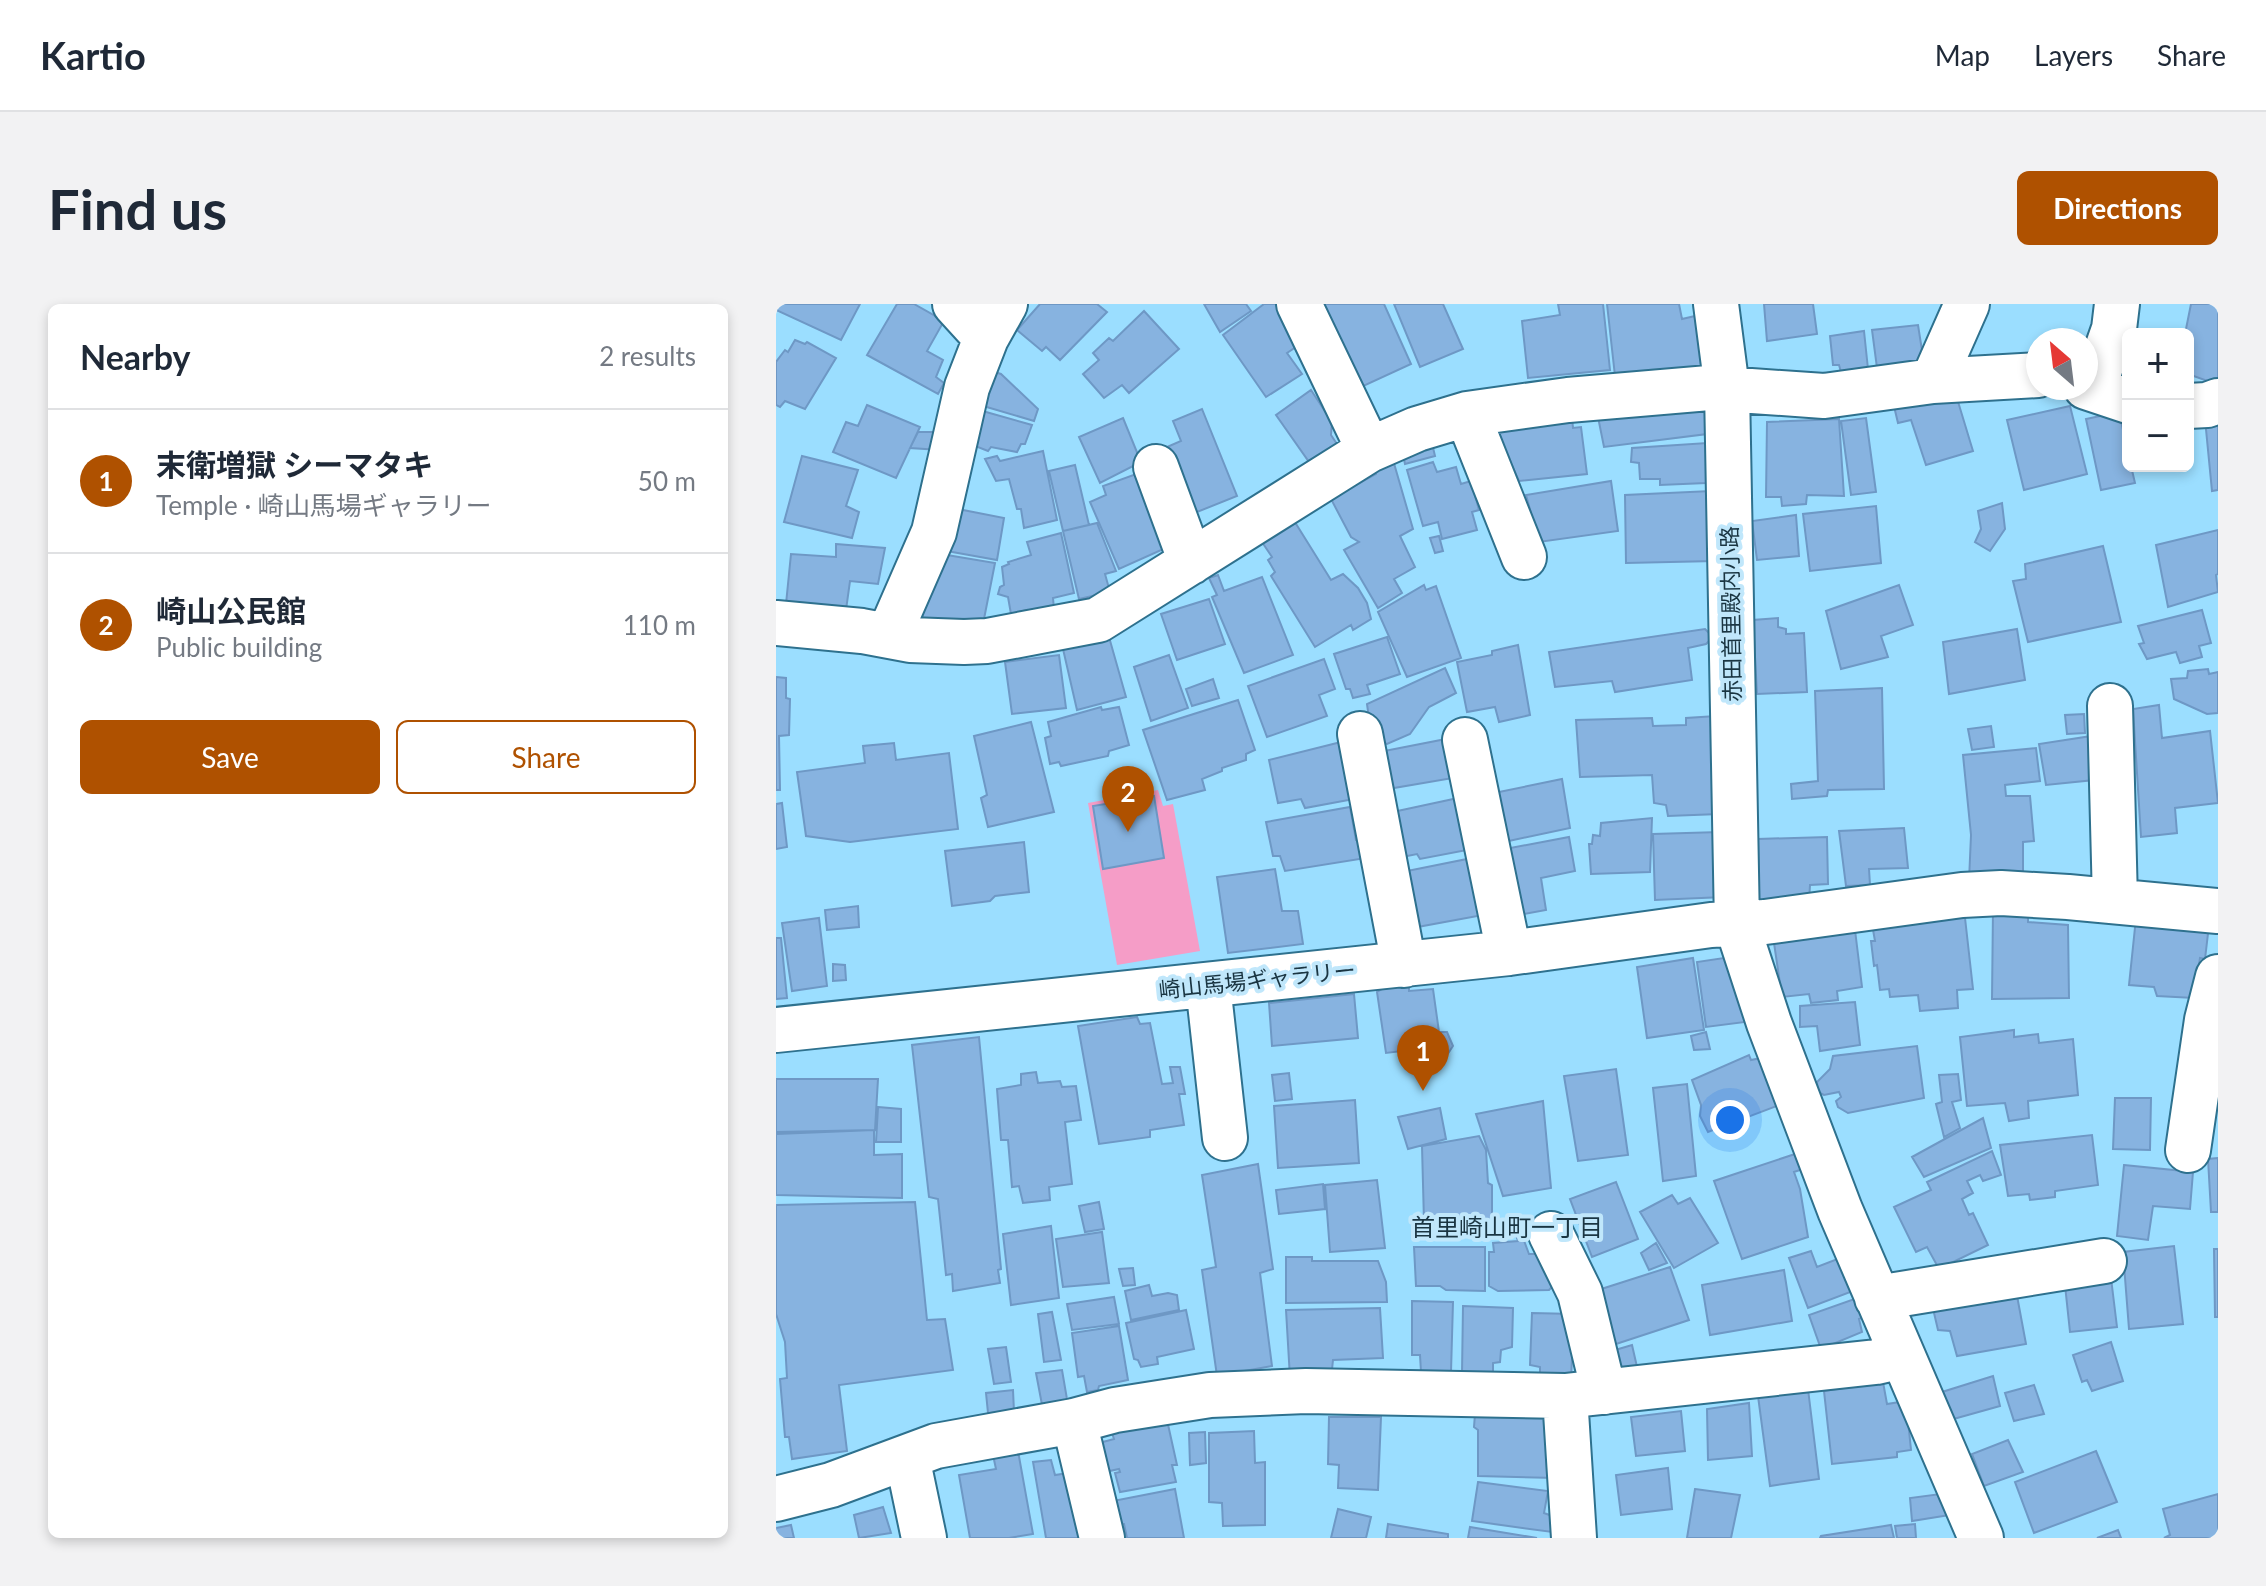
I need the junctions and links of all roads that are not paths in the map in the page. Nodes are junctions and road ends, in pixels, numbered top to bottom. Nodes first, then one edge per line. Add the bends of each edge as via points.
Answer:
1 (955, 304) edge
2 (1299, 304) edge
3 (1716, 304) edge
4 (1967, 304) edge
5 (2117, 304) edge
6 (996, 321) edge
7 (2026, 376) edge
8 (1933, 381) junction
9 (1727, 389) junction
10 (2102, 392) edge
11 (2218, 401) edge
12 (2194, 406) edge
13 (1467, 414) junction
14 (1369, 450) junction
15 (1156, 467) dead end
16 (1524, 557) dead end
17 (1191, 562) junction
18 (776, 623) edge
19 (889, 635) junction
20 (2110, 706) dead end
21 (1360, 734) dead end
22 (1465, 740) dead end
23 (2115, 901) junction
24 (2218, 911) edge
25 (1737, 925) junction
26 (1509, 953) junction
27 (1404, 965) junction
28 (2218, 977) edge
29 (1208, 985) junction
30 (776, 1030) edge
31 (1225, 1138) dead end
32 (2188, 1150) dead end
33 (1551, 1234) dead end
34 (2104, 1261) dead end
35 (1877, 1298) junction
36 (1902, 1356) junction
37 (1584, 1394) junction
38 (1074, 1421) junction
39 (907, 1457) junction
40 (776, 1499) edge
41 (924, 1538) edge
42 (1102, 1538) edge
43 (1574, 1538) edge
44 (1981, 1538) edge

1 - 6 street
2 - 14 street
3 - 9 street, 赤田首里殿内小路
4 - 8 street
5 - 10 street
6 - 19 street via 967,387 934,532
7 - 8 street
8 - 9 street via 1824,396
9 - 13 street via 1568,400
9 - 25 street, 赤田首里殿内小路
11 - 12 street
13 - 14 street
13 - 16 street
14 - 17 street
15 - 17 street
17 - 19 street via 1098,620 987,641
18 - 19 street
20 - 23 street
21 - 27 street
22 - 26 street
23 - 24 street, 崎山馬場ギャラリー
23 - 25 street, 崎山馬場ギャラリー via 2001,893
25 - 26 street, 崎山馬場ギャラリー
25 - 35 street, 赤田首里殿内小路 via 1783,1061
26 - 27 street, 崎山馬場ギャラリー
27 - 29 street, 崎山馬場ギャラリー
28 - 32 street
29 - 30 street, 崎山馬場ギャラリー
29 - 31 street
33 - 37 street via 1580,1293
34 - 35 street
35 - 36 street, 赤田首里殿内小路
36 - 37 street
36 - 44 street, 赤田首里殿内小路
37 - 38 street via 1210,1395
37 - 43 street
38 - 39 street via 936,1446
38 - 42 street
39 - 40 street
39 - 41 street

